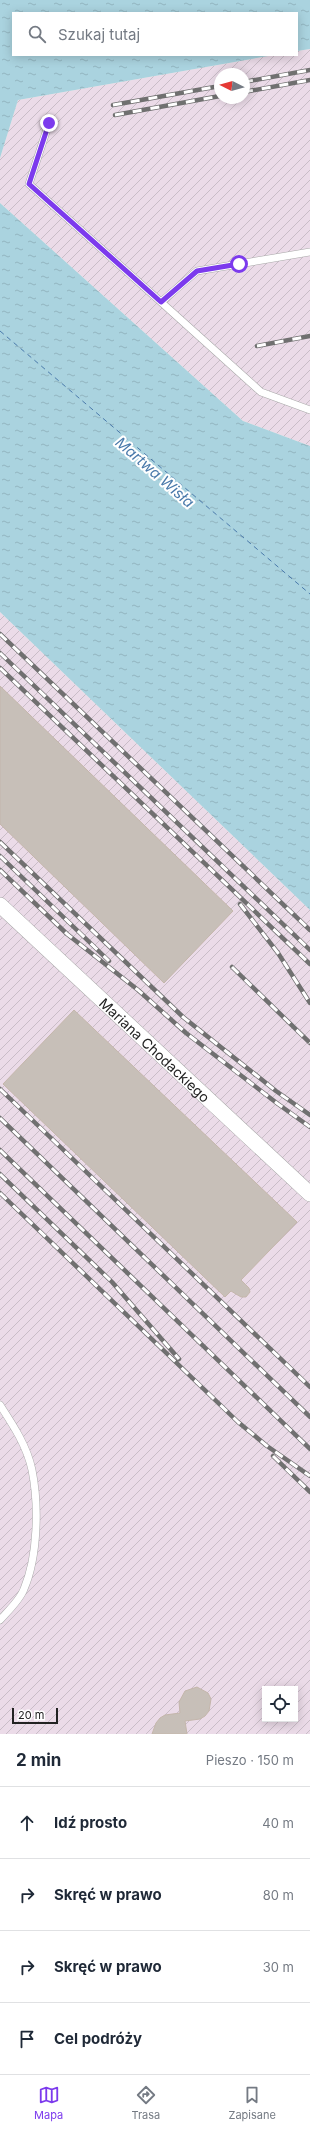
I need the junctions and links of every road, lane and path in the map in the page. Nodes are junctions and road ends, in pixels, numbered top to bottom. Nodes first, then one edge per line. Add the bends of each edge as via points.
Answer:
1 (49, 123) dead end
2 (310, 252) edge
3 (161, 302) junction
4 (310, 410) edge
5 (0, 905) edge
6 (310, 1194) edge
7 (0, 1405) edge
8 (0, 1620) edge

1 - 3 lane via 29,184
2 - 3 lane via 197,271
3 - 4 lane via 261,392
5 - 6 street, Mariana Chodackiego
7 - 8 lane via 19,1435 32,1470 35,1501 35,1538 24,1590

